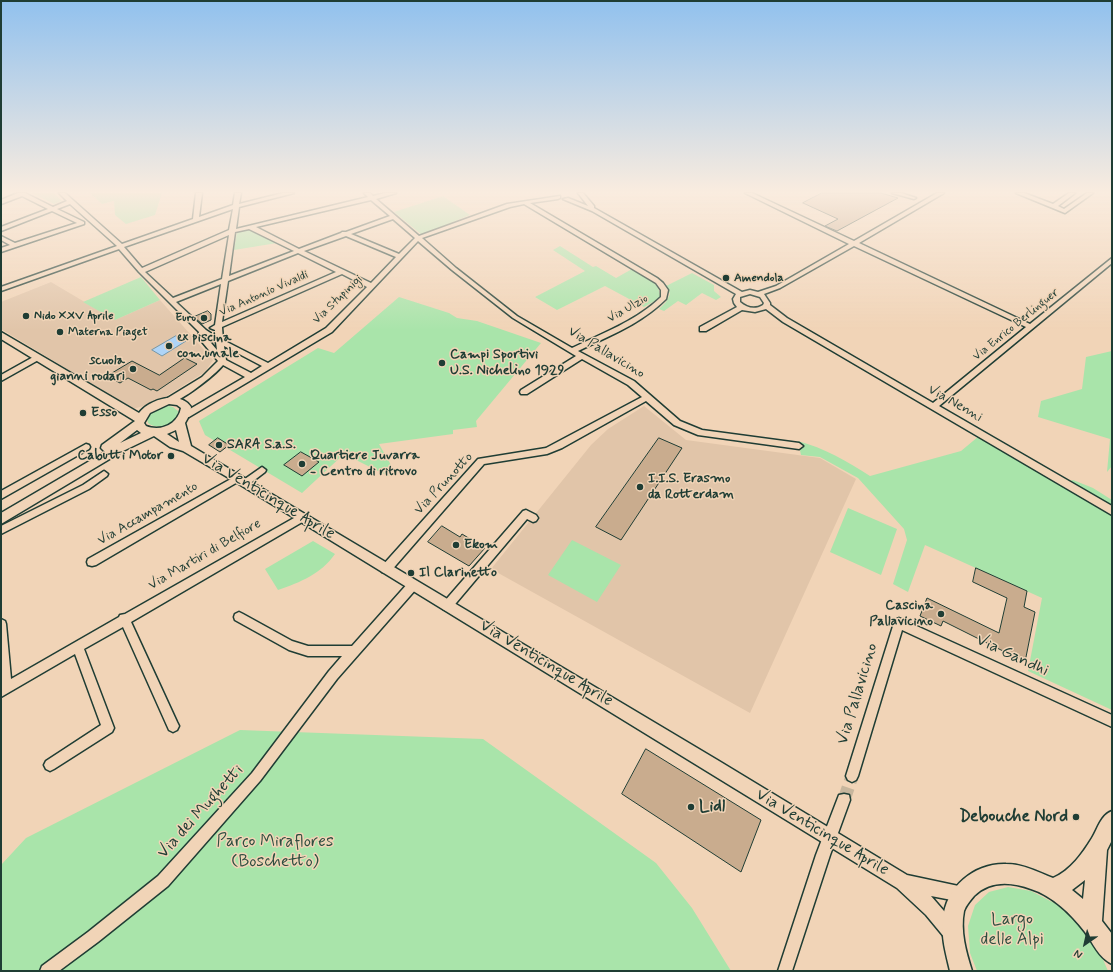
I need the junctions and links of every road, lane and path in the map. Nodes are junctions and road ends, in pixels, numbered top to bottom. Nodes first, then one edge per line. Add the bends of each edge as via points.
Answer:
1 (1, 238) edge
2 (35, 238) edge
3 (111, 238) edge
4 (142, 238) edge
5 (216, 238) edge
6 (232, 238) edge
7 (273, 238) edge
8 (330, 238) edge
9 (357, 238) edge
10 (418, 238) joint
11 (588, 238) edge
12 (643, 238) edge
13 (842, 238) edge
14 (864, 238) edge
15 (854, 244) junction
16 (14, 245) junction
17 (120, 246) junction
18 (1, 250) edge
19 (298, 251) junction
20 (400, 257) junction
21 (1112, 260) edge
22 (141, 271) junction
23 (342, 272) junction
24 (225, 279) junction
25 (371, 286) junction
26 (778, 286) junction
27 (1, 289) edge
28 (757, 294) junction
29 (739, 295) junction
30 (172, 301) junction
31 (766, 303) junction
32 (742, 307) junction
33 (758, 310) junction
34 (785, 320) junction
35 (218, 327) junction
36 (1031, 327) junction
37 (703, 330) dead end
38 (203, 332) junction
39 (2, 337) edge
40 (219, 341) junction
41 (573, 350) junction
42 (582, 356) junction
43 (38, 358) junction
44 (222, 361) junction
45 (268, 366) junction
46 (250, 376) junction
47 (1, 378) edge
48 (524, 392) dead end
49 (647, 397) junction
50 (169, 401) junction
51 (933, 407) junction
52 (149, 408) junction
53 (128, 411) junction
54 (183, 419) junction
55 (139, 421) junction
56 (154, 432) junction
57 (798, 446) dead end
58 (86, 447) dead end
59 (187, 448) junction
60 (262, 470) dead end
61 (104, 474) dead end
62 (242, 481) junction
63 (1, 495) edge
64 (1112, 511) edge
65 (3, 515) edge
66 (301, 518) junction
67 (533, 518) dead end
68 (1, 531) edge
69 (1, 537) edge
70 (92, 562) dead end
71 (386, 569) junction
72 (413, 585) junction
73 (447, 606) junction
74 (124, 618) junction
75 (239, 618) dead end
76 (898, 623) joint
77 (1, 624) edge
78 (78, 646) junction
79 (355, 651) junction
80 (3, 690) edge
81 (1112, 720) edge
82 (173, 726) dead end
83 (50, 765) dead end
84 (852, 776) tunnel mouth
85 (844, 800) tunnel mouth
86 (1112, 820) edge
87 (831, 838) junction
88 (1097, 848) junction
89 (903, 882) junction
90 (1052, 889) junction
91 (962, 894) junction
92 (1092, 922) junction
93 (953, 935) junction
94 (1112, 953) edge
95 (47, 971) edge
96 (785, 971) edge
97 (961, 971) edge

1 - 16 street
2 - 16 street
3 - 17 street
4 - 17 street
5 - 22 street
6 - 24 street
7 - 19 street
8 - 19 street
9 - 20 street
10 - 20 street, Via Stupinigi
10 - 41 street, Via Pallavicino via 515,317
11 - 41 street, Via Ulzio via 659,282 665,292 662,300 640,316
12 - 29 street
13 - 15 street
14 - 15 street
15 - 26 street
15 - 36 street
16 - 18 street
17 - 22 street
17 - 27 street
19 - 23 street
19 - 24 street
20 - 25 street, Via Stupinigi
21 - 36 street, Via Enrico Berlinguer
22 - 30 street
23 - 25 street
23 - 35 street, Via Antonio Vivaldi
24 - 30 street
24 - 35 street
25 - 45 street, Via Stupinigi via 329,330
26 - 28 street
26 - 31 street
28 - 29 street via 751,292
28 - 31 street, Via Nenni
29 - 32 street via 736,299
30 - 38 street
31 - 33 street
31 - 34 street, Via Nenni
32 - 33 street, Via Nenni
32 - 37 street
33 - 34 street, Via Nenni
34 - 51 street, Via Nenni
35 - 38 street, Via Antonio Vivaldi
35 - 40 street
36 - 51 street, Via Enrico Berlinguer
38 - 40 street
38 - 44 street via 202,337
39 - 43 street
40 - 44 street
40 - 45 street
41 - 42 street, Via Pallavicino
42 - 48 street
42 - 49 street, Via Pallavicino via 631,383
43 - 47 street
43 - 53 street
44 - 46 street
44 - 50 street via 209,376
45 - 46 street, Via Stupinigi
46 - 54 street, Via Stupinigi
49 - 57 street, Via Pallavicino via 677,423 693,431
49 - 71 street, Via Prunotto via 559,446 546,451 481,461
50 - 52 street
50 - 54 street via 180,402 186,407
51 - 64 street, Via Nenni
52 - 53 street
52 - 55 street
53 - 55 street
54 - 56 street via 170,429
54 - 59 street, Via Venticinque Aprile via 182,435
55 - 56 street, Via Venticinque Aprile via 142,429
55 - 65 street via 114,443
56 - 59 street, Via Venticinque Aprile via 174,444
56 - 65 street via 119,448
58 - 63 street
59 - 62 street, Via Venticinque Aprile
60 - 62 street, Via Accampamento
61 - 68 street via 86,487
62 - 66 street, Via Venticinque Aprile
62 - 70 street, Via Accampamento
65 - 68 street
66 - 71 street, Via Venticinque Aprile
66 - 74 street, Via Martiri di Belfiore
67 - 73 street via 526,514
68 - 69 street
71 - 72 street, Via Venticinque Aprile
72 - 73 street, Via Venticinque Aprile
72 - 79 street, Via dei Mughetti
73 - 87 street, Via Venticinque Aprile
74 - 78 street, Via Martiri di Belfiore
74 - 82 street
75 - 79 street via 289,645 308,651
76 - 81 street, Via Gandhi
76 - 84 street, Via Pallavicino
77 - 80 street
78 - 80 street, Via Martiri di Belfiore
78 - 83 street via 108,728
79 - 95 street, Via dei Mughetti via 333,675 256,777 163,881
85 - 87 street
86 - 88 main road
87 - 89 street, Via Venticinque Aprile
87 - 96 street via 823,855
88 - 90 main road via 1070,880
88 - 92 main road
89 - 91 street, Via Venticinque Aprile
89 - 93 street, Via Venticinque Aprile via 932,909
90 - 91 main road via 1025,877 1000,873 979,878
90 - 92 main road via 1080,909
91 - 93 main road via 954,914
92 - 94 main road
93 - 97 main road

